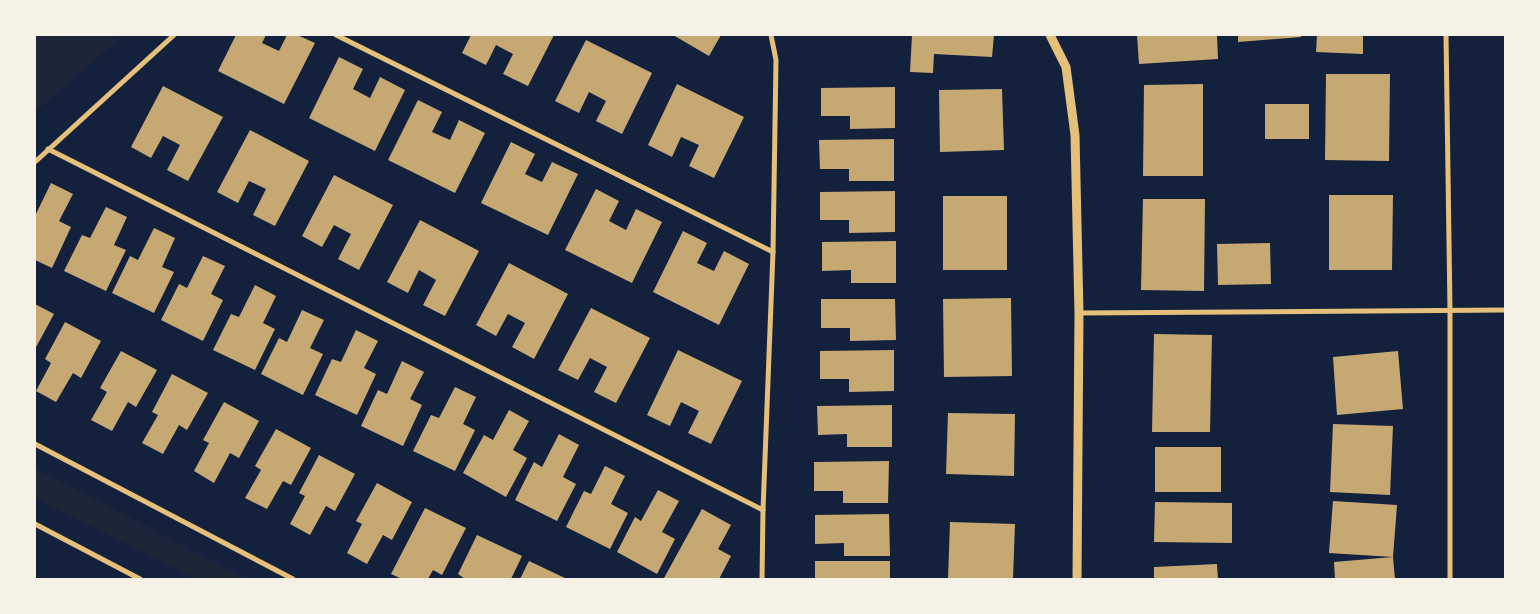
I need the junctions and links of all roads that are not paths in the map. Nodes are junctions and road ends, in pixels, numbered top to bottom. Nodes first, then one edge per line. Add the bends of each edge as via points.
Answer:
1 (174, 35) edge
2 (336, 35) edge
3 (771, 35) edge
4 (1050, 35) edge
5 (1446, 35) edge
6 (48, 149) junction
7 (35, 162) edge
8 (773, 252) junction
9 (1450, 310) junction
10 (1505, 310) edge
11 (1080, 313) junction
12 (35, 444) edge
13 (763, 510) junction
14 (35, 524) edge
15 (140, 579) edge
16 (293, 579) edge
17 (762, 579) edge
18 (1078, 579) edge
19 (1450, 579) edge

1 - 6 street
2 - 8 street
3 - 8 street via 776,60
4 - 11 street via 1066,66 1075,135
5 - 9 street
6 - 7 street
6 - 13 street
8 - 13 street
9 - 10 street
9 - 11 street
9 - 19 street
11 - 18 street
12 - 16 street
13 - 17 street
14 - 15 street

